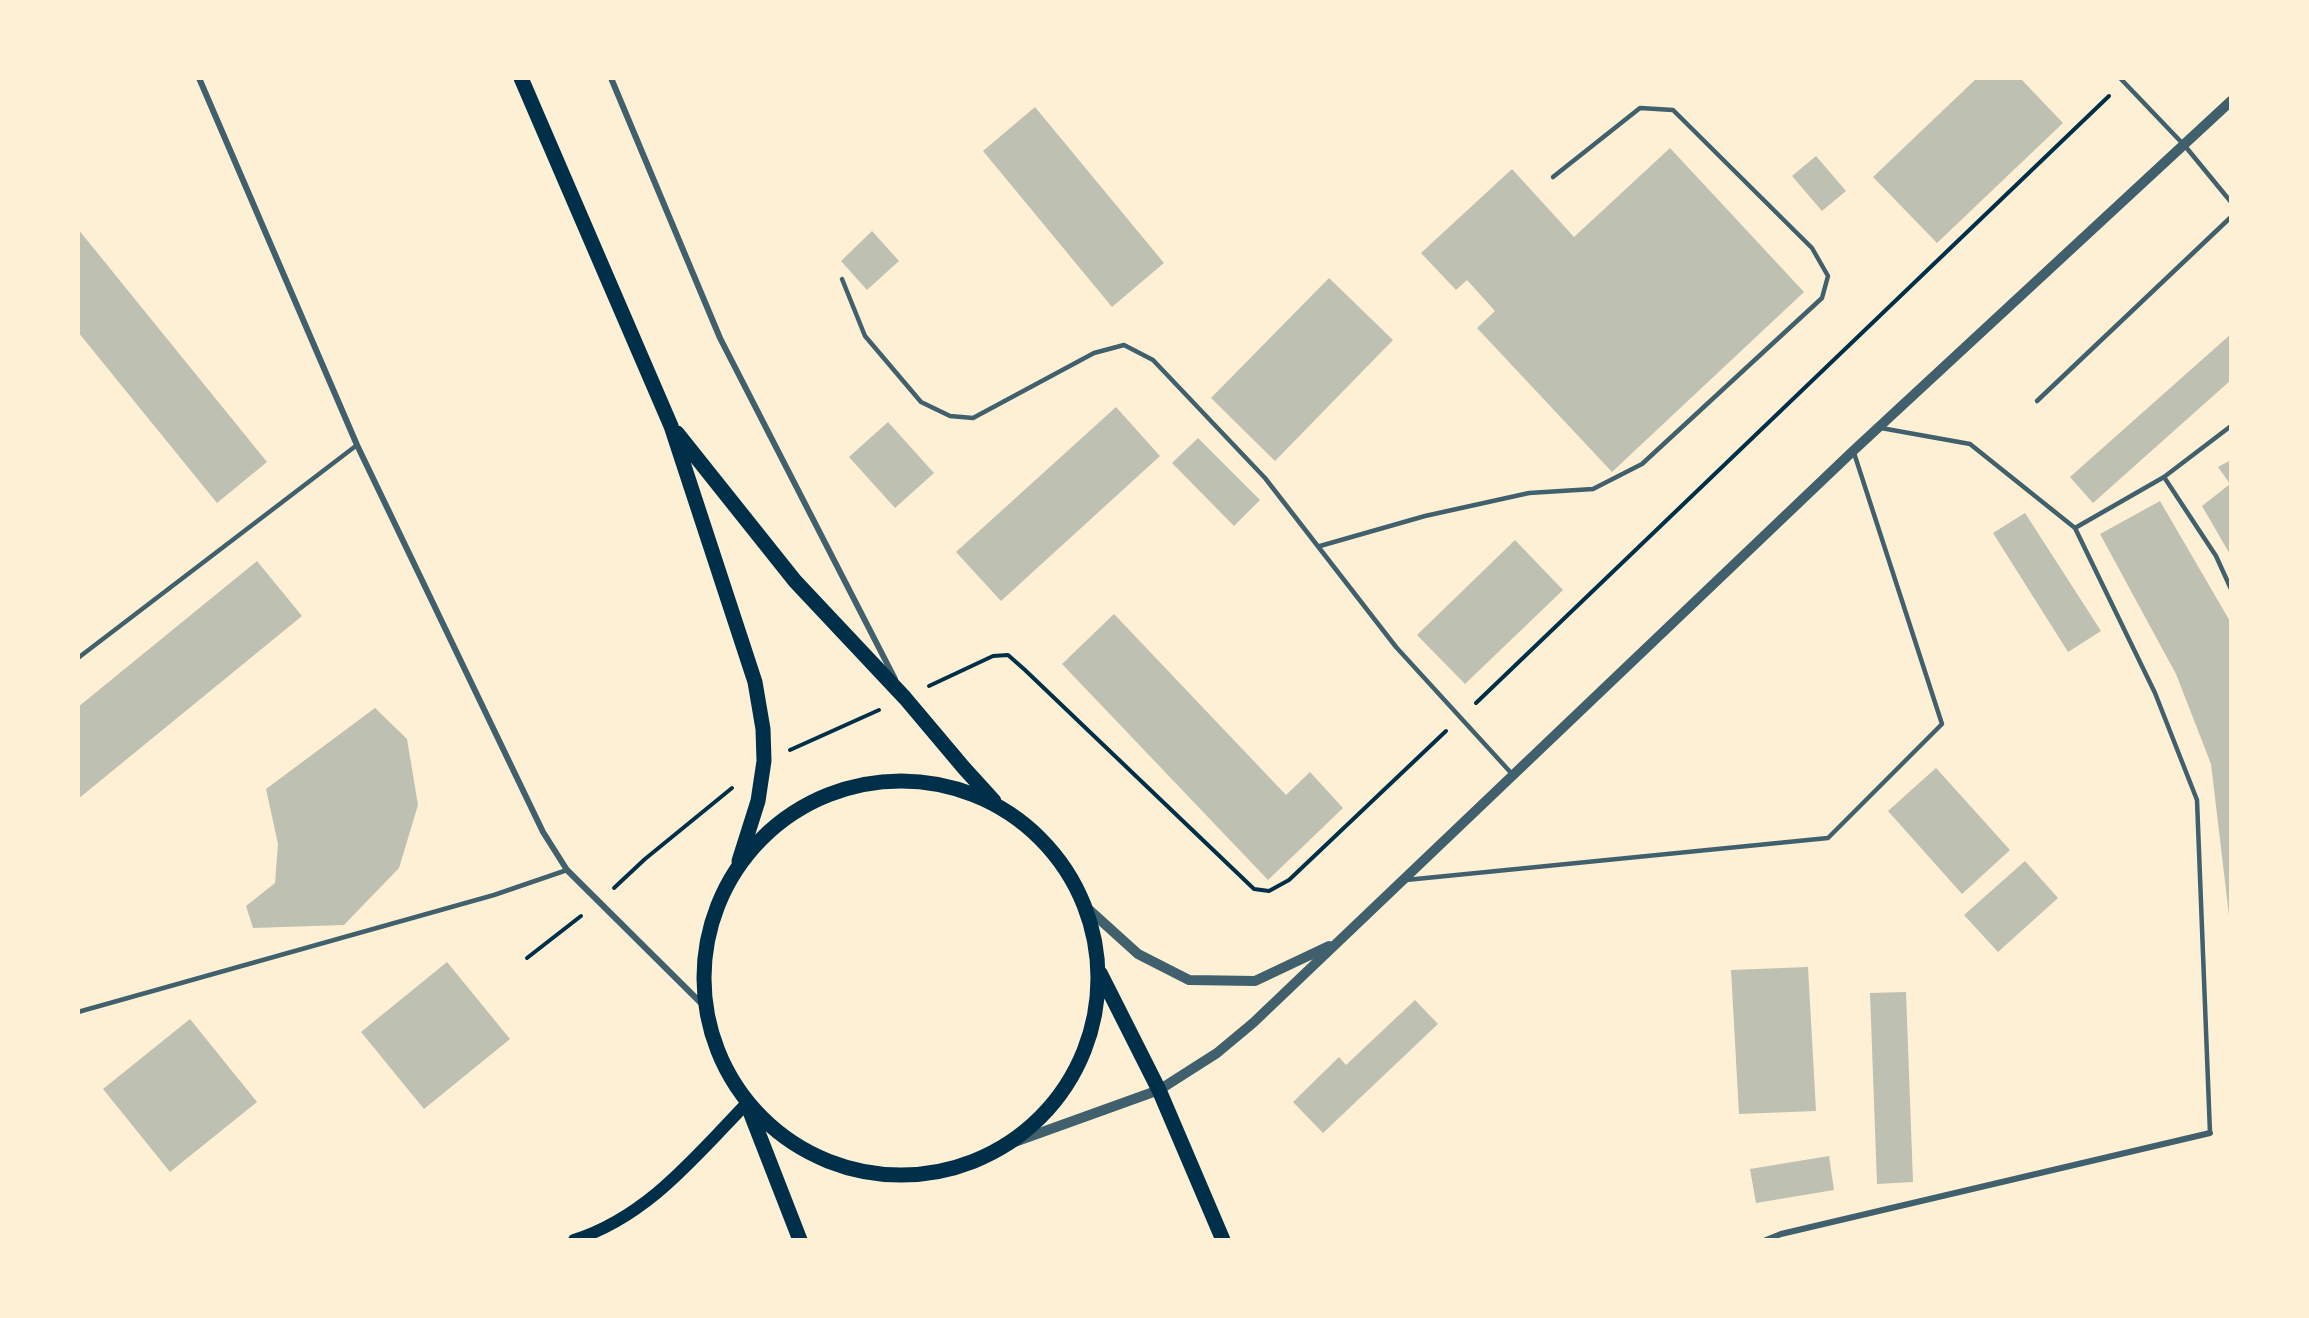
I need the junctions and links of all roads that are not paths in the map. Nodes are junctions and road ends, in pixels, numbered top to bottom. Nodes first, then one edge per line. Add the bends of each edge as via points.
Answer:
1 (199, 78) edge
2 (520, 78) edge
3 (611, 78) edge
4 (2120, 78) edge
5 (2231, 101) edge
6 (2185, 146) junction
7 (1553, 177) dead end
8 (2231, 202) edge
9 (2231, 217) edge
10 (842, 279) dead end
11 (2037, 401) dead end
12 (671, 426) junction
13 (2231, 426) edge
14 (1879, 428) junction
15 (357, 445) junction
16 (1853, 451) junction
17 (2164, 477) junction
18 (2075, 528) junction
19 (1320, 546) junction
20 (2231, 589) edge
21 (78, 658) edge
22 (904, 698) junction
23 (1513, 775) junction
24 (999, 806) junction
25 (736, 869) junction
26 (567, 870) junction
27 (1403, 880) junction
28 (1086, 907) junction
29 (1338, 942) junction
30 (1099, 973) junction
31 (705, 1007) junction
32 (78, 1012) edge
33 (1160, 1090) junction
34 (747, 1103) junction
35 (2210, 1133) joint
36 (1009, 1144) junction
37 (574, 1240) edge
38 (800, 1240) edge
39 (1223, 1240) edge
40 (1766, 1240) edge

1 - 15 street
2 - 12 main road
3 - 22 street via 720,338
4 - 6 lane
5 - 6 street
6 - 8 lane
6 - 14 street
7 - 19 lane via 1641,108 1673,110 1812,248 1828,276 1822,298 1642,464 1593,489 1529,493 1425,516
9 - 11 lane
10 - 19 lane via 865,336 921,402 950,416 973,418 1094,352 1124,345 1153,360 1265,478
12 - 22 main road via 795,581
12 - 25 main road via 756,682 763,729 764,761 758,801
13 - 17 lane
14 - 16 street
14 - 18 lane via 1970,444
15 - 21 lane
15 - 26 street via 543,832
16 - 23 street
16 - 27 lane via 1942,724 1828,838
17 - 18 lane
17 - 20 lane via 2216,556
18 - 35 lane via 2155,693 2197,800
19 - 23 lane via 1396,647
22 - 24 main road
23 - 27 street
24 - 25 main road via 960,789 918,781 876,782 835,792 796,811 763,837
24 - 28 main road via 1036,832 1065,867
25 - 31 main road via 715,913 709,936 704,959
26 - 31 street
26 - 32 lane via 483,898
27 - 29 street
28 - 29 street via 1138,954 1189,980 1255,981
28 - 30 main road
29 - 33 street via 1217,1053
30 - 33 main road
30 - 36 main road via 1094,1022 1077,1070 1047,1111
31 - 34 main road via 719,1060
33 - 36 street
33 - 39 main road
34 - 36 main road via 777,1133 811,1155 850,1170 891,1176 932,1174 972,1163
34 - 37 main road via 660,1191 628,1216
34 - 38 main road
35 - 40 street

